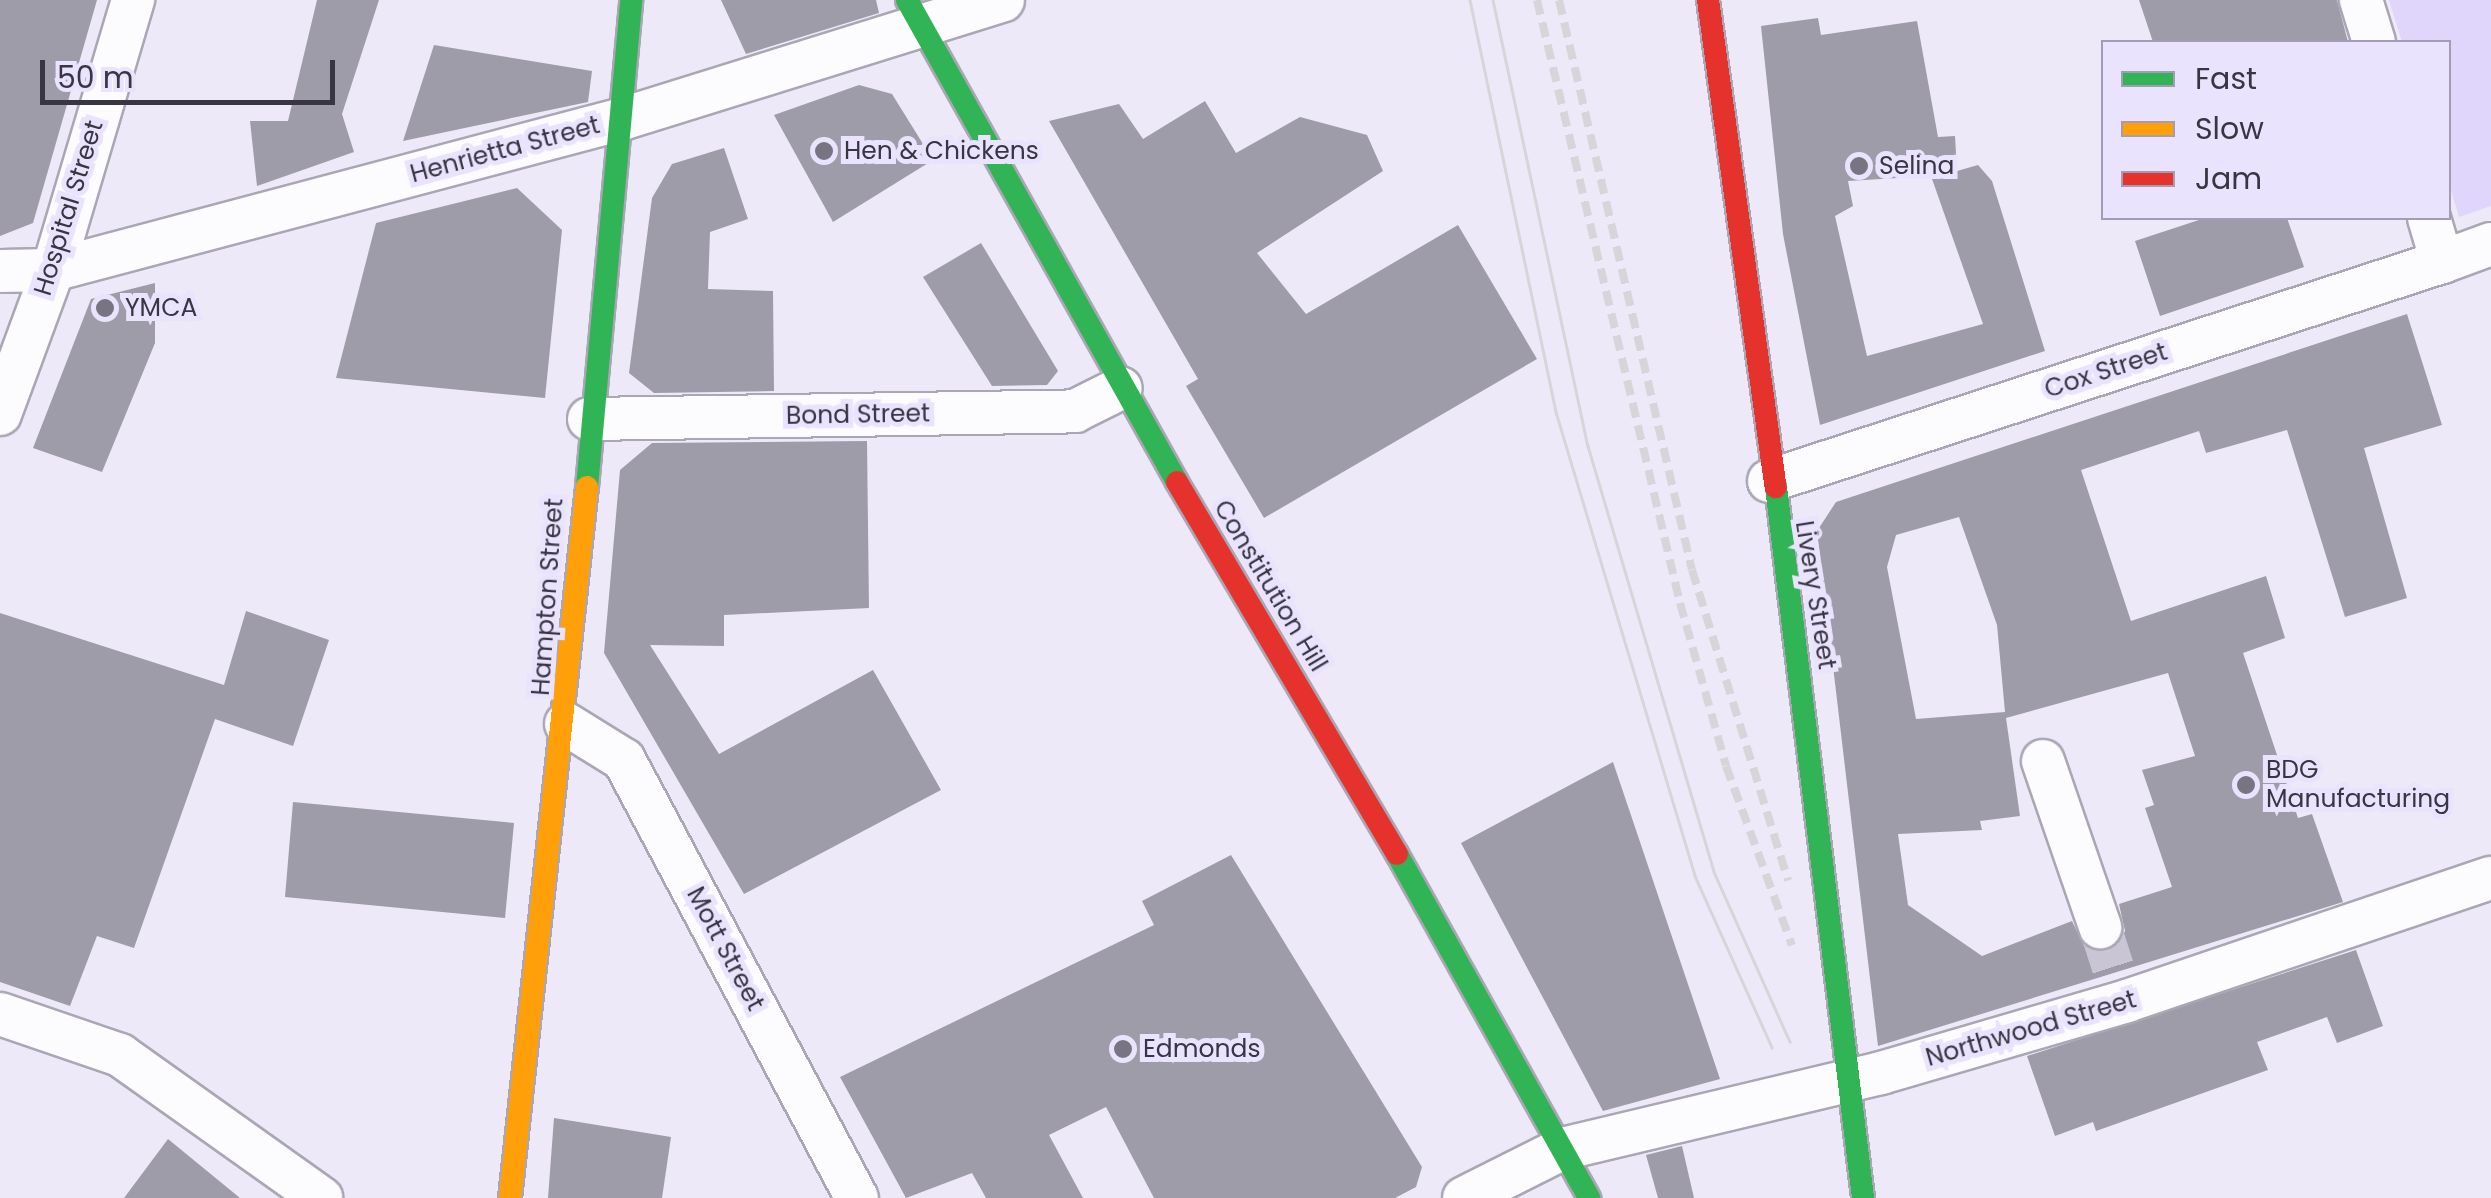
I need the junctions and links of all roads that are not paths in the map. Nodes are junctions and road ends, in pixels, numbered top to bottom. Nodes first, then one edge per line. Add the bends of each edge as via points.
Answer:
1 (133, 0) edge
2 (631, 0) edge
3 (1003, 0) edge
4 (1708, 0) edge
5 (2361, 0) edge
6 (913, 13) edge
7 (2373, 40) edge
8 (622, 118) junction
9 (2429, 220) edge
10 (2491, 244) edge
11 (2442, 262) junction
12 (53, 270) junction
13 (0, 271) edge
14 (1121, 388) junction
15 (0, 414) edge
16 (589, 419) junction
17 (1769, 481) junction
18 (566, 724) junction
19 (2043, 761) dead end
20 (2489, 886) edge
21 (2100, 927) tunnel mouth
22 (0, 1014) edge
23 (1846, 1083) junction
24 (1562, 1149) junction
25 (320, 1198) edge
26 (510, 1198) edge
27 (857, 1198) edge
28 (1464, 1198) edge
29 (1589, 1198) edge
30 (1863, 1198) edge

1 - 12 street, Hospital Street
2 - 8 street, Hampton Street
3 - 6 street, Henrietta Street
4 - 17 street, Livery Street
5 - 7 street
6 - 8 street, Henrietta Street
6 - 14 street, Constitution Hill
8 - 12 street, Henrietta Street
8 - 16 street, Hampton Street
9 - 11 street
10 - 11 street, Cox Street
11 - 17 street, Cox Street
12 - 13 street, Henrietta Street
12 - 15 street, Hospital Street
14 - 16 street, Bond Street via 1076,411
14 - 24 street, Constitution Hill
16 - 18 street, Hampton Street
17 - 23 street, Livery Street via 1816,778
18 - 26 street, Hampton Street
18 - 27 street, Mott Street via 624,760
19 - 21 street
20 - 23 street, Northwood Street via 2123,992
22 - 25 street via 120,1056
23 - 24 street, Northwood Street
23 - 30 street, Livery Street
24 - 28 street, Northwood Street
24 - 29 street, Constitution Hill

